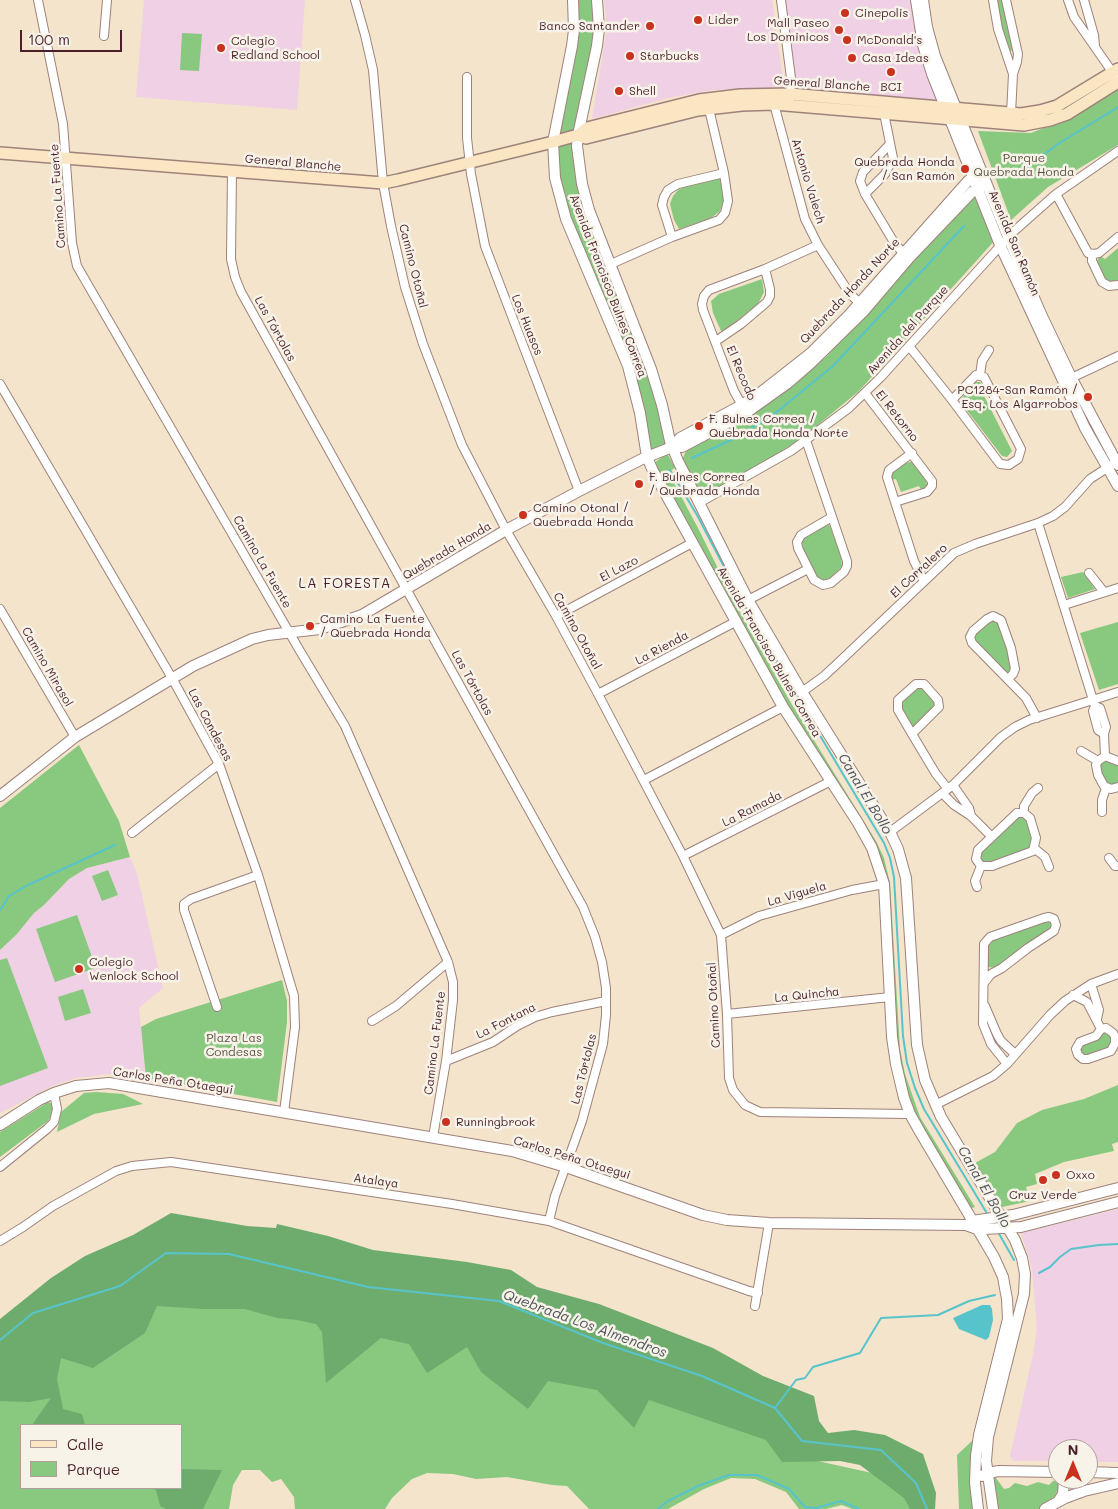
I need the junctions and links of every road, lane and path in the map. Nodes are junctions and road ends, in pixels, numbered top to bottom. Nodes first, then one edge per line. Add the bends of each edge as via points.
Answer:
1 (38, 0) edge
2 (107, 0) edge
3 (354, 0) edge
4 (572, 0) edge
5 (598, 0) edge
6 (781, 0) edge
7 (916, 0) edge
8 (923, 0) edge
9 (993, 0) edge
10 (1006, 0) edge
11 (1068, 0) edge
12 (1084, 0) edge
13 (104, 36) dead end
14 (1095, 46) junction
15 (1013, 74) junction
16 (466, 76) dead end
17 (1117, 76) edge
18 (790, 99) junction
19 (699, 100) junction
20 (774, 104) junction
21 (709, 108) junction
22 (660, 109) junction
23 (951, 109) junction
24 (884, 113) junction
25 (1011, 114) junction
26 (670, 116) junction
27 (956, 120) junction
28 (633, 125) junction
29 (578, 134) junction
30 (553, 142) junction
31 (890, 144) junction
32 (1118, 151) edge
33 (0, 153) edge
34 (67, 159) junction
35 (470, 162) junction
36 (232, 171) junction
37 (724, 173) junction
38 (977, 175) junction
39 (383, 183) junction
40 (982, 185) junction
41 (865, 194) junction
42 (1056, 194) junction
43 (672, 237) junction
44 (1118, 237) edge
45 (1008, 238) junction
46 (818, 245) junction
47 (1000, 245) junction
48 (1092, 254) junction
49 (906, 256) junction
50 (611, 264) junction
51 (764, 269) junction
52 (1118, 285) edge
53 (862, 306) junction
54 (716, 341) junction
55 (909, 346) junction
56 (989, 350) dead end
57 (1118, 356) edge
58 (980, 375) junction
59 (1067, 379) junction
60 (0, 384) edge
61 (865, 393) junction
62 (952, 400) junction
63 (744, 409) junction
64 (806, 441) junction
65 (672, 447) junction
66 (912, 453) junction
67 (647, 457) junction
68 (1114, 465) edge
69 (1118, 486) edge
70 (579, 491) junction
71 (895, 502) junction
72 (699, 503) junction
73 (832, 516) junction
74 (1038, 523) junction
75 (506, 530) junction
76 (692, 543) junction
77 (808, 568) junction
78 (1089, 572) dead end
79 (924, 581) junction
80 (1118, 588) edge
81 (407, 589) junction
82 (1104, 592) junction
83 (748, 600) junction
84 (1064, 605) junction
85 (0, 609) edge
86 (556, 616) junction
87 (735, 622) junction
88 (290, 633) junction
89 (172, 678) junction
90 (1008, 679) junction
91 (802, 692) junction
92 (1118, 692) edge
93 (598, 694) junction
94 (1094, 703) junction
95 (783, 707) junction
96 (1037, 718) junction
97 (912, 734) junction
98 (75, 737) junction
99 (1081, 751) dead end
100 (1105, 756) junction
101 (1118, 761) edge
102 (1098, 762) junction
103 (219, 764) junction
104 (644, 780) junction
105 (831, 781) junction
106 (1118, 787) edge
107 (1038, 788) dead end
108 (1106, 788) junction
109 (948, 789) junction
110 (0, 796) edge
111 (1102, 812) dead end
112 (1024, 813) junction
113 (971, 816) junction
114 (890, 832) junction
115 (132, 833) dead end
116 (991, 836) junction
117 (1034, 848) junction
118 (683, 856) junction
119 (1109, 858) dead end
120 (981, 866) junction
121 (1118, 866) edge
122 (1049, 867) dead end
123 (258, 875) junction
124 (884, 884) junction
125 (977, 888) dead end
126 (720, 935) junction
127 (448, 962) junction
128 (984, 966) junction
129 (998, 971) junction
130 (1118, 974) edge
131 (984, 983) junction
132 (1091, 984) junction
133 (1073, 995) junction
134 (890, 997) junction
135 (606, 1001) junction
136 (984, 1003) junction
137 (216, 1007) dead end
138 (727, 1014) junction
139 (1097, 1019) junction
140 (372, 1020) dead end
141 (1101, 1029) junction
142 (1015, 1054) junction
143 (446, 1061) junction
144 (1007, 1064) junction
145 (54, 1093) junction
146 (935, 1105) junction
147 (284, 1112) junction
148 (910, 1114) junction
149 (0, 1125) edge
150 (433, 1137) junction
151 (0, 1167) edge
152 (566, 1167) junction
153 (1117, 1190) edge
154 (1118, 1202) edge
155 (998, 1218) junction
156 (549, 1221) junction
157 (769, 1223) junction
158 (976, 1225) junction
159 (1004, 1228) junction
160 (0, 1241) edge
161 (758, 1292) junction
162 (755, 1306) dead end
163 (1048, 1472) edge
164 (987, 1473) junction
165 (1118, 1473) edge
166 (1098, 1476) edge
167 (1098, 1479) edge
168 (975, 1483) junction
169 (1118, 1483) edge
170 (1063, 1489) edge
171 (1074, 1489) edge
172 (1057, 1502) junction
173 (978, 1509) edge
174 (993, 1509) edge
175 (1045, 1509) edge

1 - 34 street, Camino La Fuente via 60,101
2 - 13 street
3 - 39 street, Camino Otoñal via 372,65
4 - 30 street, Avenida Francisco Bulnes Correa via 572,46
5 - 29 street, Avenida Francisco Bulnes Correa via 597,46
6 - 18 street via 791,78
7 - 23 street, Avenida San Ramón via 925,53
8 - 23 street, Avenida San Ramón via 927,27
9 - 15 street via 998,29
10 - 15 street via 1018,54
11 - 14 street via 1074,17
12 - 14 street
14 - 17 street
15 - 25 street
16 - 35 street, Los Huasos
17 - 25 main road, General Blanche via 1057,106
17 - 27 main road, General Blanche via 1067,114 1042,123 1015,125
18 - 19 main road, General Blanche via 740,95
18 - 20 main road, General Blanche
18 - 23 main road, General Blanche
18 - 24 main road, General Blanche
19 - 22 main road, General Blanche
19 - 26 main road
20 - 21 main road, General Blanche
20 - 46 street, Antonio Valech via 806,219
21 - 26 main road, General Blanche
21 - 37 street
22 - 28 main road
22 - 29 main road, General Blanche via 586,128
23 - 25 main road, General Blanche
23 - 27 street, Avenida San Ramón
24 - 27 main road, General Blanche
24 - 31 street
26 - 28 main road, General Blanche
27 - 38 street, Avenida San Ramón
28 - 29 main road, General Blanche via 586,138
29 - 30 main road, General Blanche
29 - 50 street, Avenida Francisco Bulnes Correa via 579,170 585,197
30 - 35 main road, General Blanche
30 - 67 street, Avenida Francisco Bulnes Correa via 555,178 561,204 628,366
31 - 41 street via 893,158 890,165
31 - 41 street via 863,172 860,181
32 - 42 street, Avenida del Parque
33 - 34 main road, General Blanche
34 - 36 main road, General Blanche
34 - 88 street, Camino La Fuente via 73,251 80,273
35 - 39 main road, General Blanche
35 - 70 street, Los Huasos via 490,262
36 - 39 main road, General Blanche
36 - 81 street, Las Tórtolas via 230,249 238,284
37 - 43 street via 728,201 722,217
37 - 43 street via 678,184 668,190 662,205
38 - 40 street, Avenida San Ramón
38 - 49 street, Quebrada Honda Norte
39 - 75 street, Camino Otoñal via 397,257 426,352 462,445
40 - 45 street, Avenida San Ramón
40 - 47 street, Avenida San Ramón
40 - 49 street, Quebrada Honda Norte
41 - 49 street via 894,244
42 - 45 street, Avenida del Parque
42 - 48 street via 1085,250
43 - 50 street
44 - 48 street
45 - 47 street, Avenida del Parque
45 - 59 street, Avenida San Ramón
46 - 51 street, El Recodo
46 - 53 street, Antonio Valech via 850,294
47 - 55 street, Avenida del Parque
47 - 59 street, Avenida San Ramón
48 - 52 street via 1102,282 1108,286
49 - 53 street, Quebrada Honda Norte
50 - 65 street, Avenida Francisco Bulnes Correa via 651,368
51 - 54 street, El Recodo via 770,289 767,302
51 - 54 street, El Recodo via 709,290 704,296 702,307
53 - 63 street, Quebrada Honda Norte
54 - 63 street, El Recodo
55 - 61 street, Avenida del Parque
55 - 62 street
56 - 58 street via 982,361
57 - 59 street
58 - 62 street via 976,375
58 - 62 street via 986,379 1021,449 1015,462 1000,464
59 - 68 street, Avenida San Ramón via 1085,428
60 - 89 street, Las Condesas
61 - 64 street, Avenida del Parque
61 - 66 street, El Retorno
63 - 65 street, Quebrada Honda Norte via 680,438
64 - 72 street, Avenida del Parque
64 - 73 street
65 - 67 street, Quebrada Honda
65 - 72 street, Avenida Francisco Bulnes Correa
66 - 71 street, El Retorno via 888,472 887,479
66 - 71 street, El Retorno via 931,479 932,486 928,492
67 - 70 street, Quebrada Honda
67 - 76 street, Avenida Francisco Bulnes Correa
68 - 69 street, Avenida San Ramón
68 - 74 street, El Corralero via 1082,486 1060,512
70 - 75 street, Quebrada Honda
71 - 79 street, El Retorno
72 - 83 street, Avenida Francisco Bulnes Correa
73 - 77 street via 798,539 797,546
73 - 77 street via 847,558 846,568 825,586 816,582
74 - 79 street, El Corralero via 962,548
74 - 84 street
75 - 81 street, Quebrada Honda
75 - 86 street, Camino Otoñal
76 - 86 street, El Lazo
76 - 87 street, Avenida Francisco Bulnes Correa
77 - 83 street
78 - 82 street
79 - 91 street, El Corralero via 824,676
80 - 82 street
81 - 88 street, Quebrada Honda via 348,621
81 - 135 street, Las Tórtolas via 583,906 599,949
82 - 84 street
83 - 91 street, Avenida Francisco Bulnes Correa
84 - 94 street
85 - 98 street, Camino Mirasol
86 - 93 street, Camino Otoñal
87 - 93 street, La Rienda
87 - 95 street, Avenida Francisco Bulnes Correa
88 - 89 street, Quebrada Honda via 246,641
88 - 127 street, Camino La Fuente via 345,726
89 - 98 street, Quebrada Honda
89 - 103 street, Las Condesas
90 - 90 street via 972,643 970,637 987,618 994,616 1001,620 1011,648 1015,669
90 - 96 street via 1026,698
91 - 114 street, Avenida Francisco Bulnes Correa
92 - 94 street
93 - 104 street, Camino Otoñal
94 - 96 street
94 - 100 street via 1098,730 1104,734
95 - 104 street
95 - 105 street, Avenida Francisco Bulnes Correa
96 - 109 street via 1008,732
97 - 97 street via 939,707 938,700 924,684 916,684 897,704
97 - 109 street
98 - 110 street, Quebrada Honda
99 - 102 street
100 - 101 street
100 - 102 street
102 - 108 street via 1098,775
103 - 115 street
103 - 123 street, Las Condesas
104 - 118 street, Camino Otoñal
105 - 118 street, La Ramada
105 - 124 street, Avenida Francisco Bulnes Correa via 872,848
106 - 108 street
107 - 112 street via 1024,806
108 - 111 street
109 - 113 street via 969,808
109 - 113 street via 954,805
109 - 114 street
112 - 116 street via 1011,817
112 - 117 street via 1030,818 1036,838
113 - 116 street
114 - 146 street, Avenida Francisco Bulnes Correa via 902,858 906,878 917,1045
116 - 120 street via 976,855
117 - 120 street via 1029,853 992,866
117 - 122 street via 1045,857
118 - 126 street, Camino Otoñal
119 - 121 street
120 - 125 street via 975,881
123 - 137 street via 184,904
123 - 147 street, Las Condesas via 295,1004 293,1053
124 - 126 street, La Viguela via 759,916
124 - 134 street, Avenida Francisco Bulnes Correa
126 - 138 street, Camino Otoñal
127 - 140 street via 396,1006
127 - 143 street, Camino La Fuente via 454,991
128 - 129 street via 990,972
128 - 129 street via 984,946 989,938 1044,918 1054,920 1054,931
128 - 131 street
129 - 131 street
130 - 132 street
131 - 136 street
132 - 133 street
132 - 139 street via 1099,1010
133 - 139 street via 1087,1002
133 - 142 street
134 - 138 street, La Quincha
134 - 148 street, Avenida Francisco Bulnes Correa via 896,1064
135 - 143 street, La Fontana via 535,1017 493,1042
135 - 152 street, Las Tórtolas via 603,1044 595,1078
136 - 142 street via 1001,1041
136 - 144 street via 983,1024 987,1038
138 - 148 street, Camino Otoñal via 729,1078 736,1096 750,1108 760,1112
139 - 141 street
141 - 141 street via 1096,1036 1080,1042 1076,1049 1078,1056 1088,1059 1114,1047 1113,1033 1106,1028
142 - 144 street
143 - 150 street, Camino La Fuente
144 - 146 street via 985,1081
145 - 147 street, Carlos Peña Otaegui via 76,1086 108,1083
145 - 149 street, Carlos Peña Otaegui
145 - 151 street via 57,1109 54,1122
146 - 155 street, Avenida Francisco Bulnes Correa
147 - 150 street, Carlos Peña Otaegui
148 - 158 street, Avenida Francisco Bulnes Correa
150 - 152 street, Carlos Peña Otaegui via 512,1151
152 - 156 street, Las Tórtolas
152 - 157 street, Carlos Peña Otaegui via 703,1215
153 - 155 street, Carlos Peña Otaegui
154 - 159 street, Carlos Peña Otaegui via 1021,1227
155 - 158 street, Carlos Peña Otaegui
155 - 159 street, Avenida Francisco Bulnes Correa
156 - 160 street, Atalaya via 470,1206 171,1162 116,1171 53,1206
156 - 161 street, Atalaya via 750,1292
157 - 158 street, Carlos Peña Otaegui
157 - 161 street
158 - 159 street, Carlos Peña Otaegui
158 - 168 street, Avenida Francisco Bulnes Correa via 999,1267 1008,1308 1006,1328 979,1435
159 - 164 street, Avenida Francisco Bulnes Correa via 1015,1240 1022,1258 1025,1288 990,1425
161 - 162 street
163 - 164 street
164 - 168 street
164 - 174 street, Avenida Francisco Bulnes Correa
165 - 166 street
167 - 169 street
168 - 173 street, Avenida Francisco Bulnes Correa
170 - 172 street
171 - 172 street
172 - 175 street

